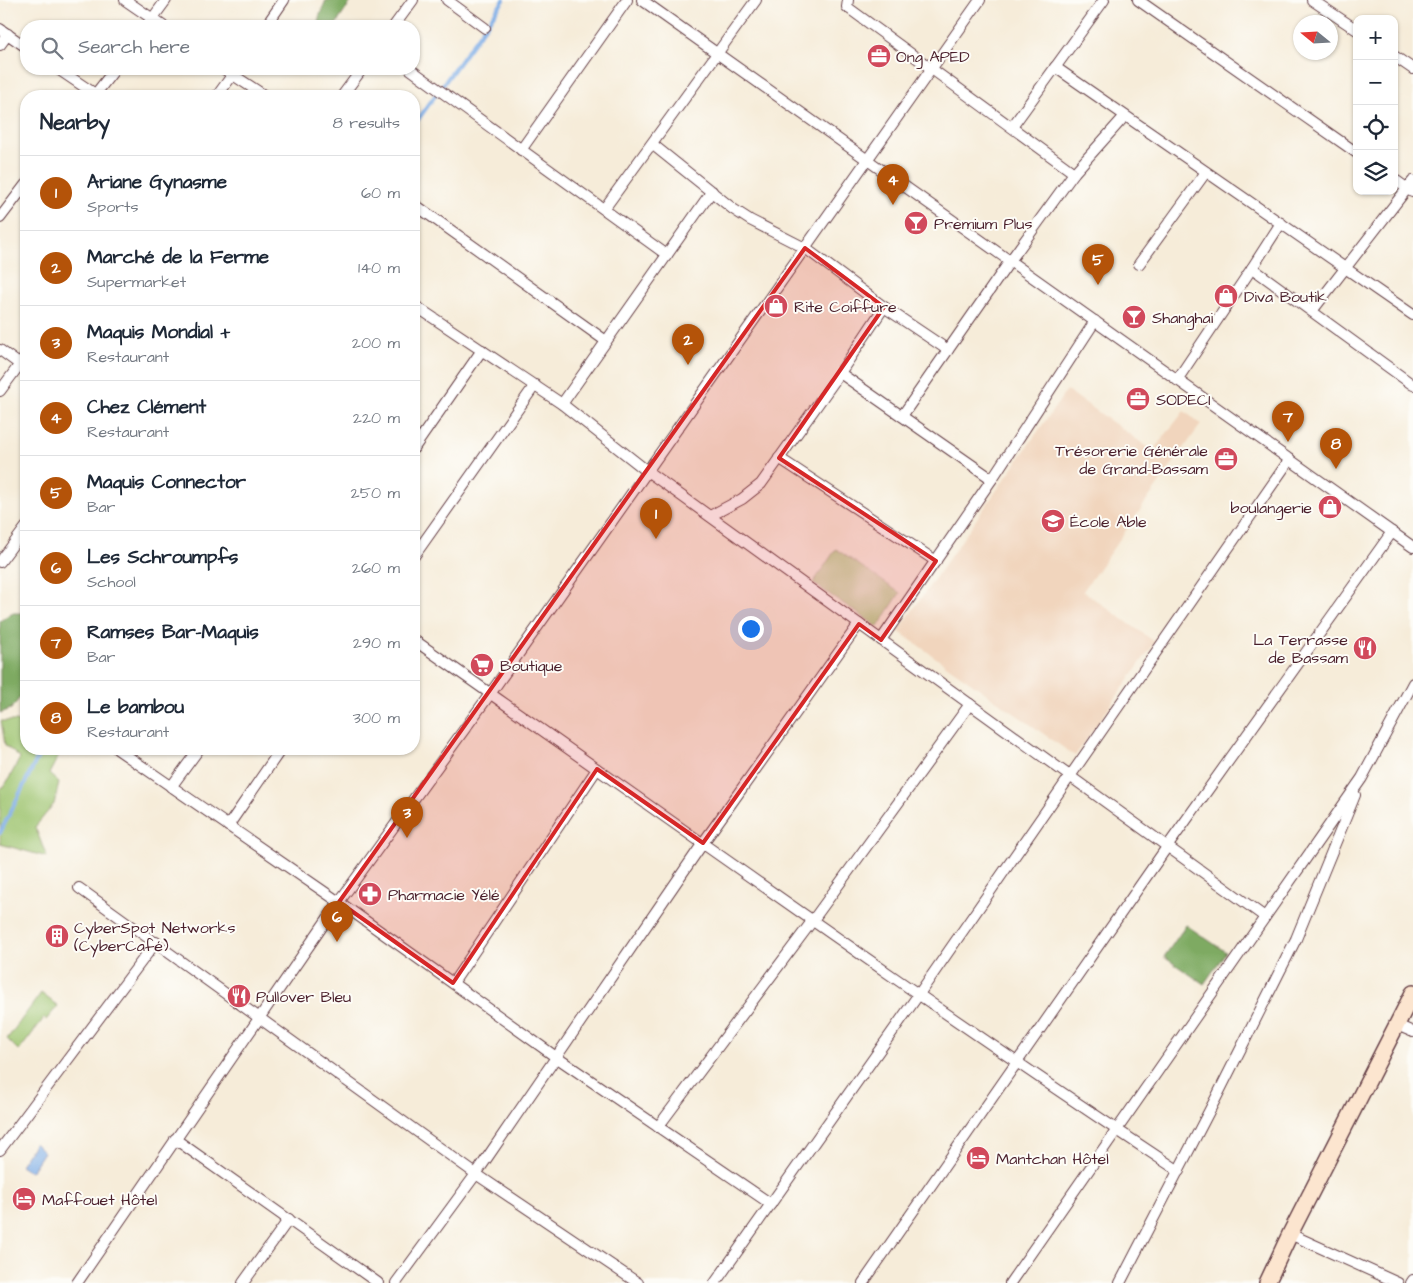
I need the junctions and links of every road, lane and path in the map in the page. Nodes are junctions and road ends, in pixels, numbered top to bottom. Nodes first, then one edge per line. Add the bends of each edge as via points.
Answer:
1 (126, 0) edge
2 (166, 0) edge
3 (284, 0) edge
4 (414, 0) edge
5 (447, 0) edge
6 (627, 0) edge
7 (642, 0) edge
8 (756, 0) edge
9 (848, 0) edge
10 (980, 0) edge
11 (1104, 0) edge
12 (1138, 0) edge
13 (1312, 0) edge
14 (1326, 4) edge
15 (147, 20) edge
16 (152, 20) edge
17 (270, 20) edge
18 (399, 20) edge
19 (1353, 27) edge
20 (485, 28) dead end
21 (4, 32) edge
22 (20, 43) edge
23 (0, 45) edge
24 (717, 53) junction
25 (1398, 59) edge
26 (1055, 67) junction
27 (932, 68) junction
28 (1413, 69) edge
29 (66, 75) edge
30 (111, 75) edge
31 (229, 75) edge
32 (236, 75) edge
33 (358, 75) edge
34 (418, 75) edge
35 (88, 90) edge
36 (100, 90) edge
37 (220, 90) edge
38 (257, 90) edge
39 (346, 90) edge
40 (1124, 116) junction
41 (1012, 127) junction
42 (652, 144) junction
43 (521, 150) junction
44 (1353, 150) edge
45 (867, 160) junction
46 (1206, 172) junction
47 (1074, 173) junction
48 (1398, 181) edge
49 (1411, 187) edge
50 (712, 191) junction
51 (20, 192) edge
52 (420, 208) edge
53 (604, 210) junction
54 (0, 218) edge
55 (1281, 223) junction
56 (804, 248) junction
57 (667, 255) junction
58 (1010, 261) junction
59 (1139, 264) dead end
60 (1252, 268) junction
61 (1345, 268) junction
62 (884, 307) junction
63 (420, 309) edge
64 (1312, 311) junction
65 (1413, 315) edge
66 (1096, 322) junction
67 (606, 341) junction
68 (0, 350) edge
69 (482, 350) junction
70 (948, 350) junction
71 (20, 361) edge
72 (20, 368) edge
73 (840, 373) junction
74 (1177, 380) junction
75 (534, 385) junction
76 (1413, 385) edge
77 (0, 392) edge
78 (562, 404) junction
79 (902, 416) junction
80 (420, 439) edge
81 (779, 458) junction
82 (1290, 459) junction
83 (647, 471) junction
84 (992, 479) junction
85 (710, 516) junction
86 (1392, 532) junction
87 (20, 535) edge
88 (420, 547) edge
89 (1413, 547) edge
90 (936, 561) junction
91 (0, 562) edge
92 (859, 624) junction
93 (881, 640) junction
94 (420, 644) edge
95 (1413, 683) edge
96 (490, 694) junction
97 (970, 704) junction
98 (126, 755) edge
99 (195, 755) edge
100 (276, 755) edge
101 (597, 769) junction
102 (1070, 776) junction
103 (1362, 778) junction
104 (171, 787) junction
105 (228, 826) junction
106 (704, 843) junction
107 (1168, 847) junction
108 (79, 888) dead end
109 (339, 902) junction
110 (1265, 918) junction
111 (813, 920) junction
112 (156, 942) junction
113 (453, 983) junction
114 (919, 994) junction
115 (1413, 994) edge
116 (260, 1019) junction
117 (1397, 1025) junction
118 (1413, 1032) edge
119 (556, 1057) junction
120 (1017, 1064) junction
121 (658, 1127) junction
122 (1117, 1130) junction
123 (175, 1139) junction
124 (0, 1150) edge
125 (1179, 1171) junction
126 (476, 1174) junction
127 (771, 1204) junction
128 (289, 1219) junction
129 (1290, 1234) junction
130 (1413, 1280) edge
131 (76, 1283) edge
132 (243, 1283) edge
133 (378, 1283) edge
134 (396, 1283) edge
135 (638, 1283) edge
136 (715, 1283) edge
137 (862, 1283) edge
138 (1010, 1283) edge
139 (1120, 1283) edge
140 (1267, 1283) edge
141 (1398, 1283) edge
142 (1411, 1283) edge

1 - 15 street
2 - 16 street
3 - 17 street
4 - 18 street
5 - 20 street
6 - 43 street
7 - 24 street
8 - 24 street
9 - 27 street via 847,7
10 - 27 street
11 - 26 street
12 - 44 street
13 - 14 street
14 - 19 street
21 - 22 street
21 - 23 street
24 - 42 street
24 - 45 street
25 - 28 street
26 - 40 street
26 - 41 street
27 - 41 street
27 - 45 street
29 - 35 street
30 - 36 street
31 - 37 street
32 - 38 street
33 - 39 street
34 - 43 street
40 - 46 street
40 - 47 street
41 - 47 street
42 - 50 street
42 - 53 street
43 - 53 street
45 - 56 street
45 - 58 street
46 - 55 street
46 - 59 street
47 - 58 street
48 - 49 street
49 - 61 street
50 - 56 street via 750,220
50 - 57 street
51 - 54 street
52 - 67 street
53 - 57 street
55 - 60 street
55 - 61 street
56 - 62 street
56 - 83 street
57 - 67 street
58 - 66 street
58 - 70 street
60 - 64 street
60 - 74 street
61 - 64 street
61 - 65 street
62 - 70 street
62 - 73 street
63 - 69 street
64 - 76 street
66 - 74 street
66 - 84 street
67 - 78 street
68 - 71 street
69 - 75 street
69 - 80 street
70 - 79 street
72 - 77 street
73 - 79 street
73 - 81 street
74 - 82 street
75 - 78 street
75 - 88 street
78 - 83 street
79 - 84 street
81 - 85 street via 753,491
81 - 90 street
82 - 86 street
82 - 102 street
83 - 85 street
83 - 96 street
84 - 90 street
85 - 92 street
86 - 89 street
86 - 107 street
87 - 91 street
90 - 93 street
92 - 93 street
92 - 106 street
93 - 97 street
94 - 96 street
95 - 103 street
96 - 101 street
96 - 109 street
97 - 102 street
97 - 111 street
98 - 104 street
99 - 104 street
100 - 105 street
101 - 106 street
101 - 113 street
102 - 107 street
102 - 114 street
103 - 110 street
103 - 125 street via 1296,939
104 - 105 street
105 - 109 street
106 - 111 street
106 - 119 street
107 - 110 street
107 - 120 street
108 - 112 street
109 - 113 street
109 - 116 street
110 - 122 street
111 - 114 street
111 - 121 street
112 - 116 street
112 - 124 street
113 - 119 street
114 - 120 street
114 - 127 street
115 - 117 street
116 - 123 street
116 - 126 street
117 - 118 street
117 - 129 street
119 - 121 street
119 - 126 street
120 - 122 street
120 - 137 street
121 - 127 street
122 - 125 street
122 - 138 street
123 - 128 street
123 - 131 street
125 - 139 street
126 - 134 street
126 - 135 street
127 - 136 street
128 - 132 street
128 - 133 street
129 - 140 street
129 - 141 street
130 - 142 street

